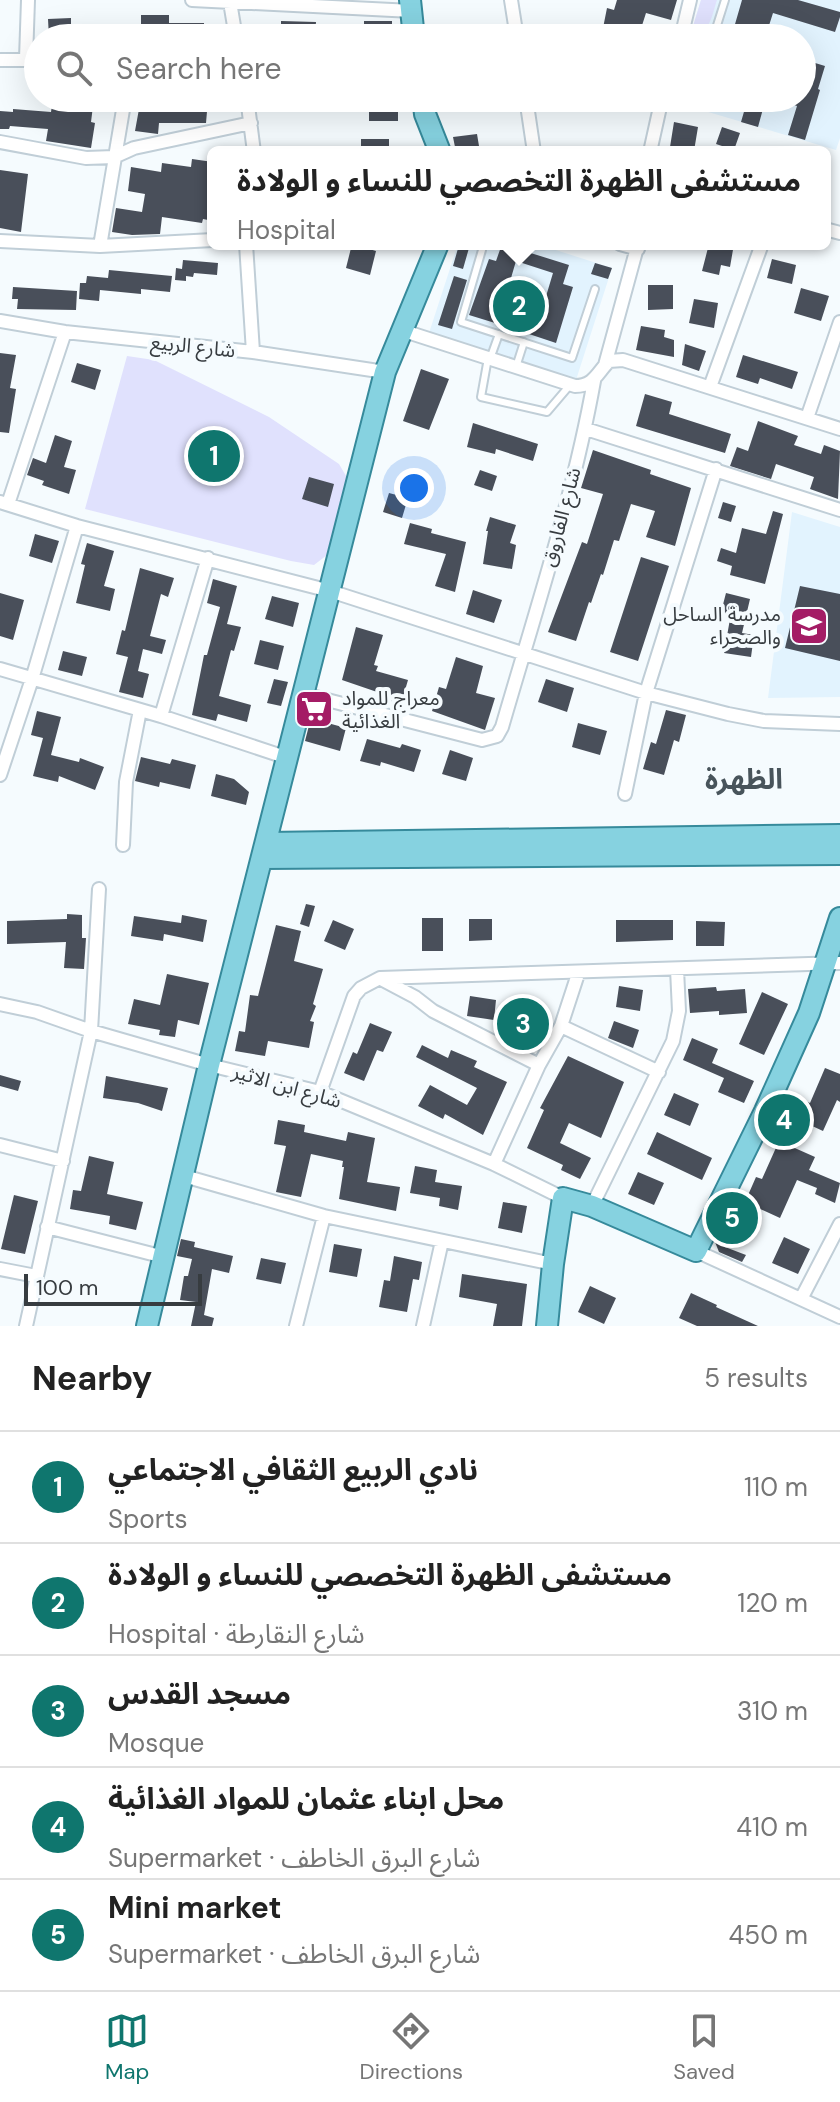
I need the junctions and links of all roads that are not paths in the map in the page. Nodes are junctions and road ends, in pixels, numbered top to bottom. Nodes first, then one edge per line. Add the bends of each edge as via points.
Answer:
1 (28, 0) edge
2 (192, 0) edge
3 (511, 0) edge
4 (690, 0) edge
5 (725, 0) edge
6 (230, 2) junction
7 (411, 5) edge
8 (30, 24) edge
9 (234, 24) edge
10 (515, 24) edge
11 (684, 24) edge
12 (717, 24) edge
13 (0, 60) edge
14 (24, 60) edge
15 (122, 112) edge
16 (249, 112) edge
17 (425, 112) edge
18 (528, 112) edge
19 (659, 112) edge
20 (251, 123) junction
21 (0, 142) edge
22 (253, 146) edge
23 (438, 146) edge
24 (533, 146) edge
25 (651, 146) edge
26 (114, 157) junction
27 (207, 240) edge
28 (0, 241) edge
29 (100, 246) junction
30 (246, 250) edge
31 (435, 250) edge
32 (482, 250) dead end
33 (637, 250) edge
34 (760, 250) edge
35 (595, 289) dead end
36 (0, 321) edge
37 (840, 322) edge
38 (401, 330) junction
39 (65, 332) junction
40 (499, 334) junction
41 (524, 342) junction
42 (253, 352) junction
43 (489, 358) junction
44 (605, 365) junction
45 (516, 367) junction
46 (385, 372) junction
47 (594, 381) junction
48 (570, 385) junction
49 (710, 387) junction
50 (807, 418) junction
51 (586, 429) junction
52 (840, 429) edge
53 (716, 469) junction
54 (4, 503) edge
55 (840, 510) edge
56 (77, 526) junction
57 (208, 558) junction
58 (330, 591) junction
59 (524, 653) junction
60 (0, 669) edge
61 (32, 679) junction
62 (646, 693) junction
63 (304, 694) junction
64 (140, 710) junction
65 (161, 716) junction
66 (840, 724) edge
67 (288, 758) junction
68 (0, 775) edge
69 (625, 794) dead end
70 (840, 835) edge
71 (123, 845) dead end
72 (265, 851) junction
73 (840, 854) edge
74 (99, 889) dead end
75 (840, 918) edge
76 (833, 963) edge
77 (677, 969) junction
78 (578, 974) junction
79 (380, 978) junction
80 (0, 1004) edge
81 (561, 1026) junction
82 (91, 1031) junction
83 (209, 1065) junction
84 (539, 1065) junction
85 (659, 1072) junction
86 (320, 1092) junction
87 (0, 1145) edge
88 (63, 1161) junction
89 (494, 1164) junction
90 (184, 1176) junction
91 (563, 1198) junction
92 (592, 1206) junction
93 (324, 1216) junction
94 (840, 1224) edge
95 (47, 1227) junction
96 (442, 1241) junction
97 (696, 1251) junction
98 (164, 1257) junction
99 (553, 1264) junction
100 (0, 1269) edge
101 (36, 1276) junction
102 (801, 1299) junction
103 (840, 1317) edge
104 (26, 1326) edge
105 (147, 1326) edge
106 (296, 1326) edge
107 (423, 1326) edge
108 (547, 1326) edge

1 - 8 street
2 - 6 street
3 - 10 street
4 - 11 street
5 - 12 lane
6 - 7 street
6 - 9 street
13 - 14 street
15 - 26 street
16 - 20 street
17 - 23 main road
18 - 24 street
19 - 25 street
20 - 22 street
20 - 26 street via 182,136
21 - 26 street via 86,158
26 - 29 street
27 - 29 street
28 - 29 street
30 - 42 street
31 - 38 main road
32 - 40 lane via 461,322
33 - 44 street
34 - 49 street
35 - 41 lane via 572,358
36 - 39 street, شارع الربيع
37 - 50 street
38 - 43 street
38 - 46 main road
39 - 42 street, شارع الربيع
39 - 54 street
40 - 41 lane
40 - 43 lane
41 - 45 lane
42 - 46 street, شارع الربيع
43 - 45 street
43 - 48 lane via 481,397 547,412
44 - 47 street
44 - 49 street via 623,360
45 - 48 street
46 - 58 main road
47 - 48 street
47 - 51 street, شارع الفاروق
49 - 50 street
50 - 52 street
51 - 53 street
51 - 59 street, شارع الفاروق
53 - 55 street
53 - 62 street
54 - 56 street
56 - 57 street
56 - 61 street
57 - 58 street
57 - 65 street
58 - 59 street
58 - 63 main road
59 - 62 street
59 - 63 street, شارع الفاروق via 502,727 492,739
60 - 61 street
61 - 64 street
61 - 68 street
62 - 66 street via 764,721
62 - 69 street
63 - 67 main road
64 - 65 street
64 - 71 street via 126,782
65 - 67 street
67 - 72 main road
70 - 72 main road
72 - 73 main road
72 - 83 main road
74 - 82 street
75 - 76 main road
76 - 77 street
76 - 97 main road
77 - 78 street
77 - 85 street via 677,1026
78 - 79 street
78 - 81 street
79 - 84 street
79 - 86 street via 354,996
80 - 82 street, شارع ابن الاثير
81 - 84 street
81 - 85 street
82 - 83 street, شارع ابن الاثير
82 - 88 street
83 - 86 street, شارع ابن الاثير
83 - 90 main road
84 - 89 street
85 - 92 street
86 - 89 street, شارع ابن الاثير
87 - 88 street
88 - 95 street
89 - 91 street, شارع ابن الاثير
90 - 93 street
90 - 98 main road
91 - 92 main road
91 - 99 main road
92 - 97 main road
93 - 96 street
93 - 106 street
94 - 102 street
95 - 98 street
95 - 101 street
96 - 99 street
96 - 107 street
97 - 102 street
98 - 105 main road
99 - 108 main road
100 - 101 street
101 - 104 street
102 - 103 street

